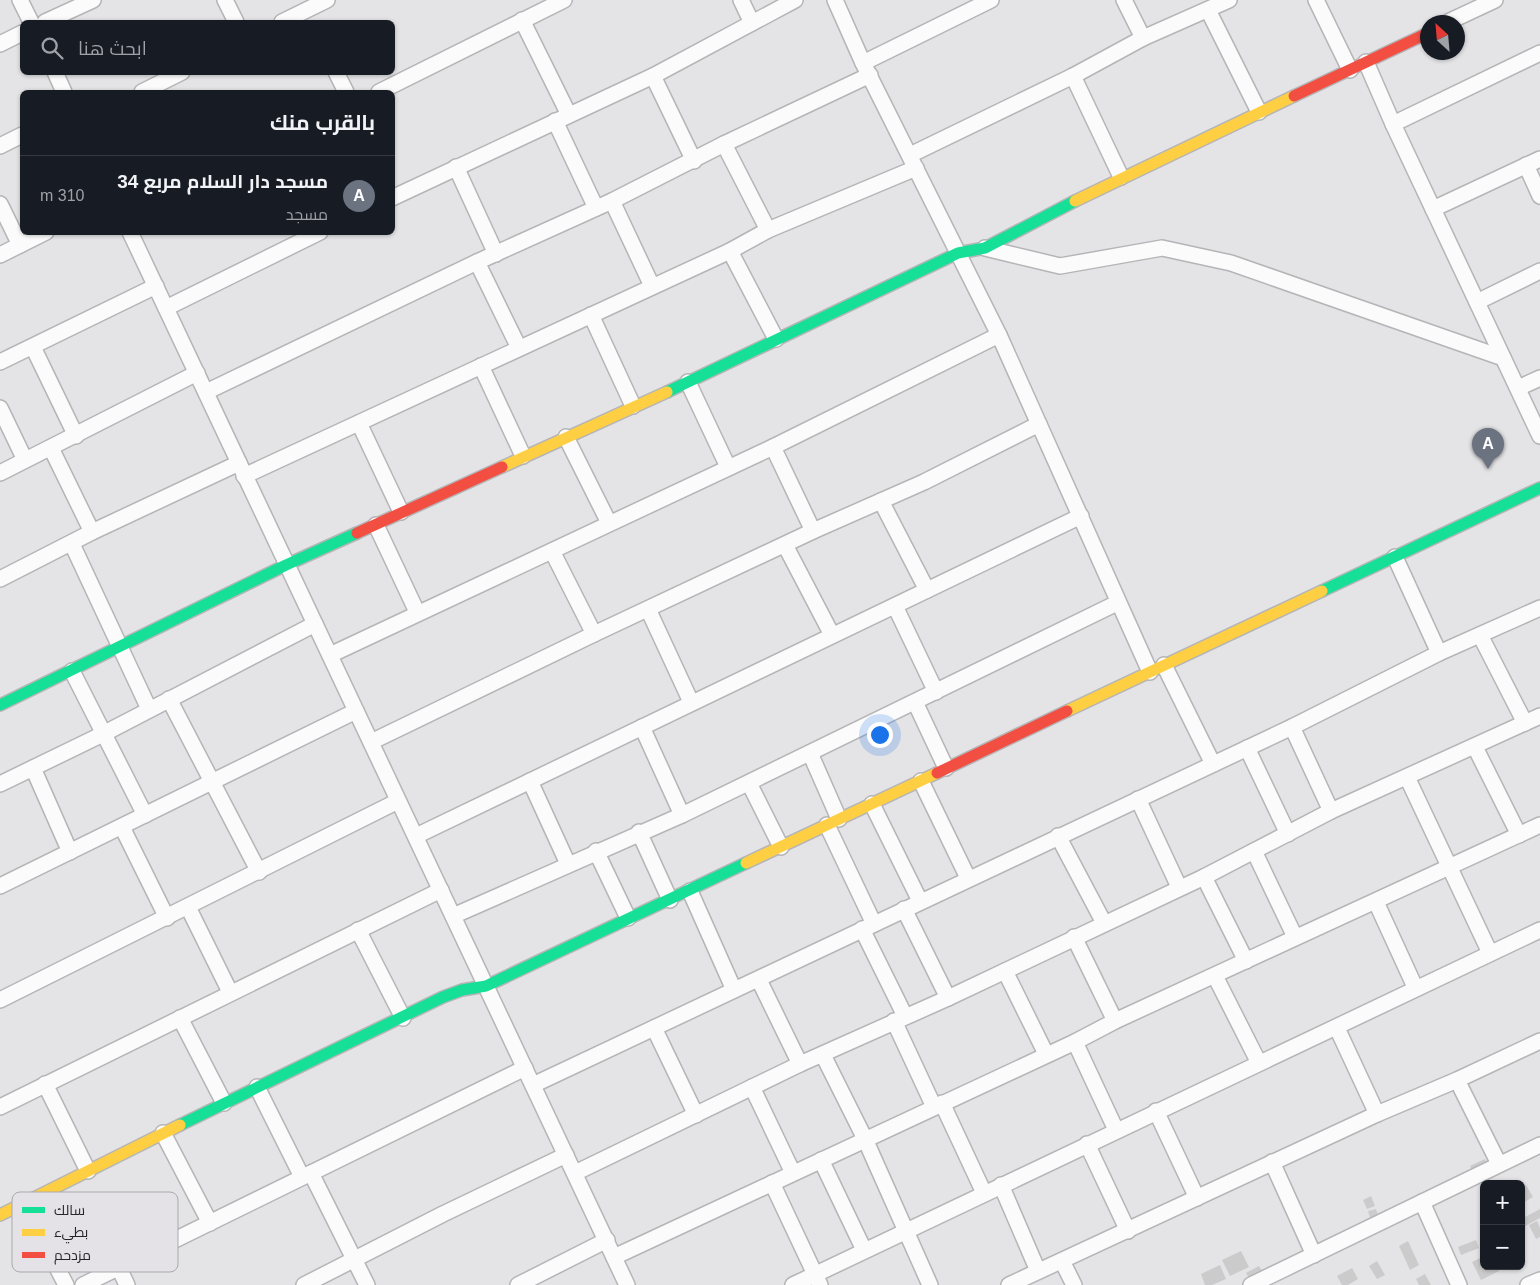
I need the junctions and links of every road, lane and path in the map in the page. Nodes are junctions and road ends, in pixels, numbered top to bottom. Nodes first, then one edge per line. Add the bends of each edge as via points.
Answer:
1 (20, 0) edge
2 (93, 0) edge
3 (225, 0) edge
4 (327, 0) edge
5 (564, 0) edge
6 (741, 0) edge
7 (795, 0) edge
8 (834, 0) edge
9 (991, 0) edge
10 (1124, 0) edge
11 (1229, 0) edge
12 (1316, 0) edge
13 (1495, 0) edge
14 (1208, 10) junction
15 (1463, 15) edge
16 (308, 17) edge
17 (30, 20) edge
18 (49, 20) edge
19 (235, 20) edge
20 (292, 20) edge
21 (522, 20) junction
22 (752, 23) junction
23 (20, 34) edge
24 (1420, 37) edge
25 (1143, 38) junction
26 (0, 44) edge
27 (1540, 54) edge
28 (1366, 62) junction
29 (867, 69) junction
30 (1350, 70) junction
31 (56, 75) edge
32 (176, 75) edge
33 (338, 75) edge
34 (653, 76) junction
35 (1073, 76) junction
36 (63, 90) edge
37 (146, 90) edge
38 (345, 90) edge
39 (383, 90) edge
40 (1259, 112) junction
41 (562, 118) junction
42 (1393, 124) junction
43 (20, 136) edge
44 (724, 144) junction
45 (0, 146) edge
46 (1540, 159) edge
47 (694, 161) junction
48 (913, 161) junction
49 (1526, 165) junction
50 (456, 168) junction
51 (1121, 177) junction
52 (1540, 196) edge
53 (395, 197) edge
54 (612, 201) junction
55 (0, 204) edge
56 (596, 208) junction
57 (1433, 209) junction
58 (768, 230) junction
59 (40, 235) edge
60 (131, 235) edge
61 (296, 238) edge
62 (20, 245) junction
63 (985, 248) junction
64 (730, 251) junction
65 (958, 253) junction
66 (496, 254) junction
67 (0, 255) edge
68 (476, 262) junction
69 (1540, 271) edge
70 (156, 286) junction
71 (652, 286) junction
72 (1477, 302) junction
73 (166, 308) junction
74 (591, 315) junction
75 (999, 335) junction
76 (776, 338) junction
77 (33, 347) junction
78 (519, 348) junction
79 (1504, 358) junction
80 (0, 362) edge
81 (481, 366) junction
82 (197, 373) junction
83 (1540, 378) edge
84 (688, 382) junction
85 (1518, 388) junction
86 (206, 392) junction
87 (633, 406) junction
88 (0, 408) edge
89 (359, 423) junction
90 (1039, 424) junction
91 (76, 436) junction
92 (1540, 436) edge
93 (566, 437) junction
94 (773, 446) junction
95 (51, 448) junction
96 (523, 456) junction
97 (25, 460) junction
98 (728, 467) junction
99 (242, 469) junction
100 (0, 473) edge
101 (1540, 488) edge
102 (881, 501) junction
103 (401, 512) junction
104 (1081, 516) junction
105 (609, 523) junction
106 (376, 525) junction
107 (813, 531) junction
108 (92, 532) junction
109 (72, 544) junction
110 (785, 544) junction
111 (552, 551) junction
112 (1395, 558) junction
113 (286, 565) junction
114 (0, 579) edge
115 (927, 590) junction
116 (1118, 603) junction
117 (895, 606) junction
118 (1540, 608) edge
119 (648, 609) junction
120 (417, 612) junction
121 (315, 624) junction
122 (594, 634) junction
123 (1480, 634) junction
124 (832, 635) junction
125 (120, 646) junction
126 (1439, 653) junction
127 (330, 655) junction
128 (1164, 665) junction
129 (72, 671) junction
130 (1150, 672) junction
131 (936, 692) junction
132 (169, 699) junction
133 (691, 702) junction
134 (915, 702) junction
135 (0, 705) edge
136 (150, 709) junction
137 (356, 710) junction
138 (1540, 716) edge
139 (1526, 723) junction
140 (1292, 727) junction
141 (642, 728) junction
142 (103, 734) junction
143 (371, 742) junction
144 (1475, 747) junction
145 (1247, 748) junction
146 (810, 753) junction
147 (1213, 764) junction
148 (33, 768) junction
149 (946, 768) junction
150 (1407, 777) junction
151 (211, 780) junction
152 (530, 781) junction
153 (920, 781) junction
154 (749, 783) junction
155 (0, 784) edge
156 (1138, 799) junction
157 (398, 800) junction
158 (872, 804) junction
159 (1331, 811) junction
160 (145, 815) junction
161 (682, 815) junction
162 (833, 822) junction
163 (1540, 824) edge
164 (122, 827) junction
165 (639, 832) junction
166 (1288, 834) junction
167 (1518, 835) junction
168 (416, 836) junction
169 (1058, 836) junction
170 (781, 847) junction
171 (596, 851) junction
172 (1254, 851) junction
173 (70, 852) junction
174 (568, 864) junction
175 (1450, 868) junction
176 (259, 872) junction
177 (1204, 876) junction
178 (968, 878) junction
179 (0, 886) edge
180 (1179, 887) junction
181 (442, 890) junction
182 (690, 890) junction
183 (670, 900) junction
184 (920, 901) junction
185 (1376, 902) junction
186 (188, 907) junction
187 (904, 909) junction
188 (453, 916) junction
189 (167, 918) junction
190 (628, 918) junction
191 (1104, 923) junction
192 (868, 927) junction
193 (358, 930) junction
194 (1540, 930) edge
195 (1074, 937) junction
196 (1296, 937) junction
197 (1490, 953) junction
198 (1246, 961) junction
199 (1005, 971) junction
200 (1215, 976) junction
201 (759, 980) junction
202 (486, 986) junction
203 (1415, 988) junction
204 (734, 990) junction
205 (230, 992) junction
206 (948, 998) junction
207 (0, 1000) edge
208 (180, 1018) junction
209 (403, 1018) junction
210 (899, 1019) junction
211 (1115, 1021) junction
212 (654, 1028) junction
213 (1337, 1028) junction
214 (1075, 1042) junction
215 (1539, 1045) edge
216 (1046, 1054) junction
217 (822, 1055) junction
218 (1259, 1063) junction
219 (800, 1064) junction
220 (525, 1068) junction
221 (1457, 1080) junction
222 (44, 1084) junction
223 (533, 1085) junction
224 (257, 1087) junction
225 (752, 1087) junction
226 (224, 1102) junction
227 (938, 1105) junction
228 (0, 1107) edge
229 (1156, 1111) junction
230 (1377, 1114) junction
231 (696, 1116) junction
232 (1116, 1130) junction
233 (162, 1133) junction
234 (865, 1139) junction
235 (1087, 1144) junction
236 (1540, 1145) edge
237 (566, 1155) junction
238 (822, 1160) junction
239 (1272, 1162) junction
240 (1499, 1164) junction
241 (88, 1171) junction
242 (575, 1173) junction
243 (793, 1173) junction
244 (306, 1175) junction
245 (772, 1183) junction
246 (1001, 1185) junction
247 (46, 1192) edge
248 (984, 1193) junction
249 (1197, 1198) junction
250 (1422, 1202) junction
251 (12, 1209) edge
252 (0, 1215) edge
253 (210, 1224) junction
254 (1128, 1231) junction
255 (906, 1232) junction
256 (178, 1239) edge
257 (607, 1240) junction
258 (864, 1250) junction
259 (1314, 1255) junction
260 (614, 1257) junction
261 (354, 1260) junction
262 (1062, 1260) junction
263 (1038, 1271) junction
264 (59, 1272) edge
265 (111, 1272) edge
266 (121, 1272) edge
267 (817, 1280) edge
268 (1540, 1280) edge
269 (66, 1285) edge
270 (83, 1285) edge
271 (128, 1285) edge
272 (304, 1285) edge
273 (367, 1285) edge
274 (518, 1285) edge
275 (627, 1285) edge
276 (793, 1285) edge
277 (930, 1285) edge
278 (1008, 1285) edge
279 (1074, 1285) edge
280 (1251, 1285) edge
281 (1459, 1285) edge
282 (1528, 1285) edge

1 - 17 street
2 - 18 street
3 - 19 street
4 - 16 street
5 - 21 street
6 - 22 street
7 - 22 street
8 - 29 street
9 - 29 street
10 - 25 street
11 - 14 street
12 - 30 street
13 - 15 street
14 - 25 street
14 - 40 street
16 - 20 street
21 - 39 street
21 - 41 street
22 - 34 street
23 - 26 street
24 - 28 street
25 - 35 street
27 - 42 street
28 - 30 street
28 - 42 street
29 - 44 street
29 - 48 street
30 - 40 street
31 - 36 street
32 - 37 street
33 - 38 street
34 - 41 street
34 - 47 street
35 - 48 street
35 - 51 street
40 - 51 street
41 - 50 street
41 - 56 street
42 - 57 street
43 - 45 street
44 - 47 street
44 - 58 street
46 - 49 street
47 - 54 street
48 - 58 street
48 - 65 street
49 - 52 street
49 - 57 street
50 - 53 street
50 - 66 street
51 - 63 street
54 - 56 street
54 - 71 street
55 - 62 street
56 - 66 street
57 - 72 street
58 - 64 street
59 - 62 street
60 - 70 street
61 - 73 street
62 - 67 street
63 - 65 street
63 - 79 street via 1060,266 1162,248 1231,263
64 - 71 street
64 - 76 street
65 - 75 street
65 - 76 street
66 - 68 street
68 - 78 street
68 - 86 street
69 - 72 street
70 - 73 street
70 - 77 street
71 - 74 street
72 - 79 street
73 - 82 street
74 - 78 street
74 - 87 street
75 - 90 street
75 - 94 street
76 - 84 street
77 - 80 street
77 - 91 street
78 - 81 street
79 - 85 street
81 - 89 street
81 - 96 street
82 - 86 street
82 - 91 street
83 - 85 street
84 - 87 street
84 - 98 street
85 - 92 street
86 - 99 street
87 - 93 street
88 - 97 street
89 - 99 street
89 - 103 street
90 - 102 street
90 - 104 street
91 - 95 street
93 - 96 street
93 - 105 street
94 - 98 street
94 - 107 street
95 - 97 street
95 - 108 street
96 - 103 street
97 - 100 street
98 - 105 street
99 - 108 street
99 - 113 street
101 - 112 street
102 - 107 street
102 - 115 street
103 - 106 street
104 - 115 street
104 - 116 street
105 - 111 street
106 - 113 street
106 - 120 street
107 - 110 street
108 - 109 street
109 - 114 street
109 - 125 street
110 - 119 street
110 - 124 street
111 - 120 street
111 - 122 street
112 - 126 street
112 - 128 street
113 - 121 street
113 - 125 street
115 - 117 street
116 - 130 street
116 - 131 street
117 - 124 street
117 - 131 street
118 - 123 street
119 - 122 street
119 - 133 street
120 - 127 street
121 - 127 street
121 - 132 street
122 - 143 street
123 - 126 street
123 - 139 street
124 - 133 street
125 - 129 street
125 - 136 street
126 - 140 street
127 - 137 street
128 - 130 street
128 - 147 street
129 - 135 street
129 - 142 street
130 - 149 street
131 - 134 street
132 - 136 street
132 - 151 street
133 - 141 street
134 - 146 street
134 - 149 street
136 - 142 street
137 - 143 street
137 - 151 street
138 - 139 street
139 - 144 street
140 - 145 street
140 - 159 street
141 - 152 street
141 - 161 street
142 - 148 street
142 - 160 street
143 - 157 street
144 - 150 street
144 - 167 street
145 - 147 street
145 - 166 street
146 - 154 street
146 - 162 street
147 - 156 street
148 - 155 street
148 - 173 street
149 - 153 street
150 - 159 street
150 - 175 street
151 - 160 street
151 - 176 street
152 - 168 street
152 - 174 street
153 - 158 street
153 - 178 street
154 - 161 street
154 - 170 street
156 - 169 street
156 - 180 street
157 - 168 street
157 - 176 street
158 - 162 street
158 - 184 street
159 - 166 street
160 - 164 street
161 - 165 street
162 - 170 street
162 - 192 street
163 - 167 street
164 - 173 street
164 - 189 street
165 - 171 street
165 - 183 street
166 - 172 street
167 - 175 street
168 - 181 street
169 - 178 street
169 - 191 street
170 - 182 street
171 - 174 street
171 - 190 street
172 - 177 street
172 - 196 street
173 - 179 street
174 - 188 street
175 - 185 street
175 - 197 street
176 - 186 street
177 - 180 street
177 - 198 street
178 - 184 street
180 - 191 street
181 - 188 street
181 - 193 street
182 - 183 street
182 - 204 street
183 - 190 street
184 - 187 street
185 - 196 street
185 - 203 street
186 - 189 street
186 - 205 street
187 - 192 street
187 - 206 street
188 - 202 street
189 - 207 street
190 - 202 street
191 - 195 street
192 - 201 street
192 - 210 street
193 - 205 street
193 - 209 street
194 - 197 street
195 - 199 street
195 - 211 street
196 - 198 street
197 - 203 street
198 - 200 street
199 - 206 street
199 - 216 street
200 - 211 street
200 - 218 street
201 - 204 street
201 - 219 street
202 - 209 street via 443,997
202 - 220 street
203 - 213 street
204 - 212 street
205 - 208 street
206 - 210 street
208 - 222 street
208 - 226 street
209 - 224 street
210 - 217 street
210 - 227 street
211 - 214 street
212 - 223 street
212 - 231 street
213 - 218 street
213 - 230 street
214 - 216 street
214 - 232 street
215 - 221 street
216 - 227 street
217 - 219 street
217 - 234 street
218 - 229 street
219 - 225 street
220 - 223 street
220 - 244 street
221 - 230 street
221 - 240 street
222 - 228 street
222 - 241 street
223 - 237 street
224 - 226 street
224 - 244 street
225 - 231 street
225 - 243 street
226 - 233 street
227 - 234 street
227 - 248 street
229 - 232 street
229 - 249 street
230 - 239 street
231 - 242 street
232 - 235 street
233 - 241 street
233 - 253 street
234 - 238 street
234 - 255 street
235 - 246 street
235 - 254 street
236 - 240 street
237 - 242 street
237 - 261 street
238 - 243 street
238 - 258 street
239 - 249 street
239 - 259 street
240 - 250 street
241 - 247 street
242 - 257 street
243 - 245 street
244 - 253 street
244 - 261 street
245 - 260 street
245 - 267 street
246 - 248 street
246 - 263 street
248 - 255 street
249 - 254 street
250 - 259 street
250 - 281 street
251 - 252 street
253 - 256 street
254 - 262 street
255 - 258 street
255 - 277 street
257 - 260 street
257 - 274 street
258 - 267 street
259 - 280 street
260 - 275 street
261 - 272 street
261 - 273 street
262 - 263 street
262 - 279 street
263 - 278 street
264 - 269 street
265 - 270 street
266 - 271 street
267 - 276 street
268 - 282 street

